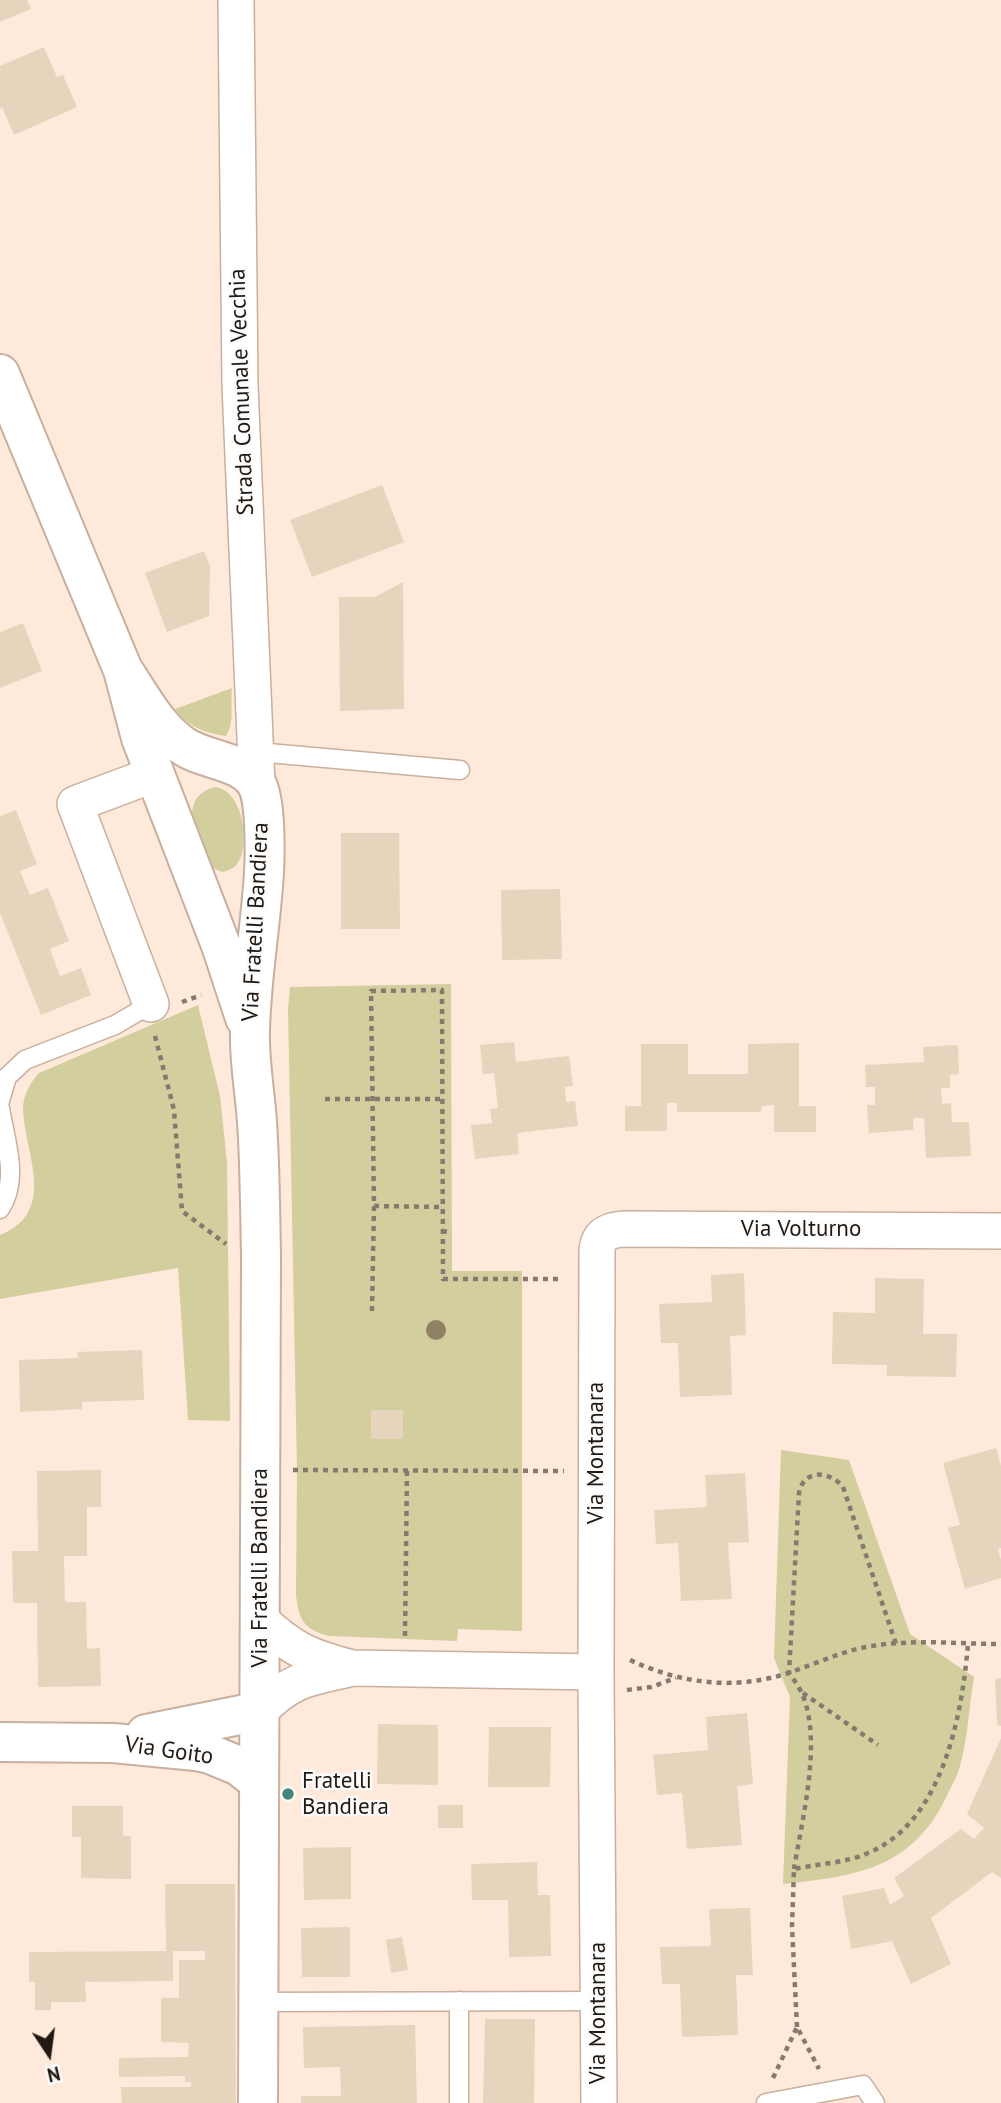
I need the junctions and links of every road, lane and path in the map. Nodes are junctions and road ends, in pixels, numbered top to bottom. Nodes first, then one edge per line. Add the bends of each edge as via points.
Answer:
1 (236, 0) edge
2 (0, 374) edge
3 (123, 670) junction
4 (220, 762) junction
5 (257, 768) junction
6 (460, 770) dead end
7 (160, 786) junction
8 (264, 873) junction
9 (200, 887) junction
10 (201, 996) dead end
11 (159, 1012) junction
12 (250, 1033) junction
13 (325, 1099) dead end
14 (373, 1099) junction
15 (442, 1099) junction
16 (0, 1101) edge
17 (0, 1108) edge
18 (374, 1206) junction
19 (442, 1207) junction
20 (0, 1209) edge
21 (442, 1231) junction
22 (1001, 1231) edge
23 (452, 1232) dead end
24 (603, 1235) joint
25 (229, 1245) dead end
26 (565, 1279) dead end
27 (372, 1311) dead end
28 (261, 1470) junction
29 (407, 1470) junction
30 (565, 1471) dead end
31 (260, 1619) junction
32 (896, 1644) junction
33 (968, 1644) junction
34 (1001, 1644) edge
35 (352, 1668) junction
36 (596, 1668) junction
37 (405, 1669) junction
38 (789, 1672) junction
39 (677, 1678) junction
40 (802, 1692) junction
41 (260, 1711) junction
42 (0, 1742) edge
43 (113, 1742) junction
44 (878, 1745) dead end
45 (259, 1782) junction
46 (794, 1869) junction
47 (458, 2001) junction
48 (598, 2001) junction
49 (257, 2002) junction
50 (797, 2027) junction
51 (830, 2091) junction
52 (767, 2097) edge
53 (257, 2103) edge
54 (460, 2103) edge
55 (599, 2103) edge
56 (875, 2103) edge

1 - 5 street, Strada Comunale Vecchia via 240,385
2 - 3 main road, Via Fratelli Bandiera
3 - 4 main road, Via Fratelli Bandiera via 173,739
3 - 7 main road, Via Fratelli Bandiera via 141,738
4 - 5 main road, Via Fratelli Bandiera
4 - 7 main road via 202,765
5 - 6 lane
5 - 8 main road, Via Fratelli Bandiera
7 - 9 main road, Via Fratelli Bandiera
7 - 11 street via 75,804
8 - 9 main road via 232,890
8 - 12 main road, Via Fratelli Bandiera
9 - 12 main road, Via Fratelli Bandiera
10 - 11 path
11 - 16 lane via 25,1060 7,1077
11 - 25 path via 174,1110 181,1211
12 - 28 main road, Via Fratelli Bandiera via 260,1176
13 - 14 path
14 - 15 path
14 - 15 path via 371,991 442,990
14 - 18 path
15 - 19 path
17 - 20 lane via 11,1178
18 - 19 path
18 - 27 path
19 - 21 path
21 - 23 path
21 - 26 path via 443,1279
22 - 24 street, Via Volturno via 624,1229
24 - 36 street, Via Montanara via 597,1250
28 - 29 path
28 - 31 main road, Via Fratelli Bandiera
29 - 30 path
29 - 37 path
31 - 35 street via 294,1648
31 - 41 main road, Via Fratelli Bandiera
32 - 33 path
32 - 38 path via 860,1648
32 - 38 path via 843,1487 827,1475 810,1476 799,1493
33 - 34 path
33 - 46 path via 961,1705 950,1748 914,1817 866,1854
35 - 37 street
35 - 41 street via 297,1682 278,1692
36 - 37 street
36 - 39 path via 630,1660
36 - 39 path via 651,1687
36 - 48 street, Via Montanara
38 - 39 path via 729,1683
38 - 40 path
40 - 44 path
40 - 46 path via 809,1718 811,1766
41 - 43 main road, Via Goito
41 - 45 main road, Via Fratelli Bandiera
42 - 43 main road, Via Goito
43 - 45 main road, Via Goito via 211,1754 239,1766
45 - 49 main road, Via Fratelli Bandiera
46 - 50 path
47 - 48 lane
47 - 49 lane
47 - 54 lane
48 - 55 street, Via Montanara
49 - 53 main road, Via Fratelli Bandiera
50 - 51 path
50 - 52 path
51 - 52 lane
51 - 56 lane via 863,2085

